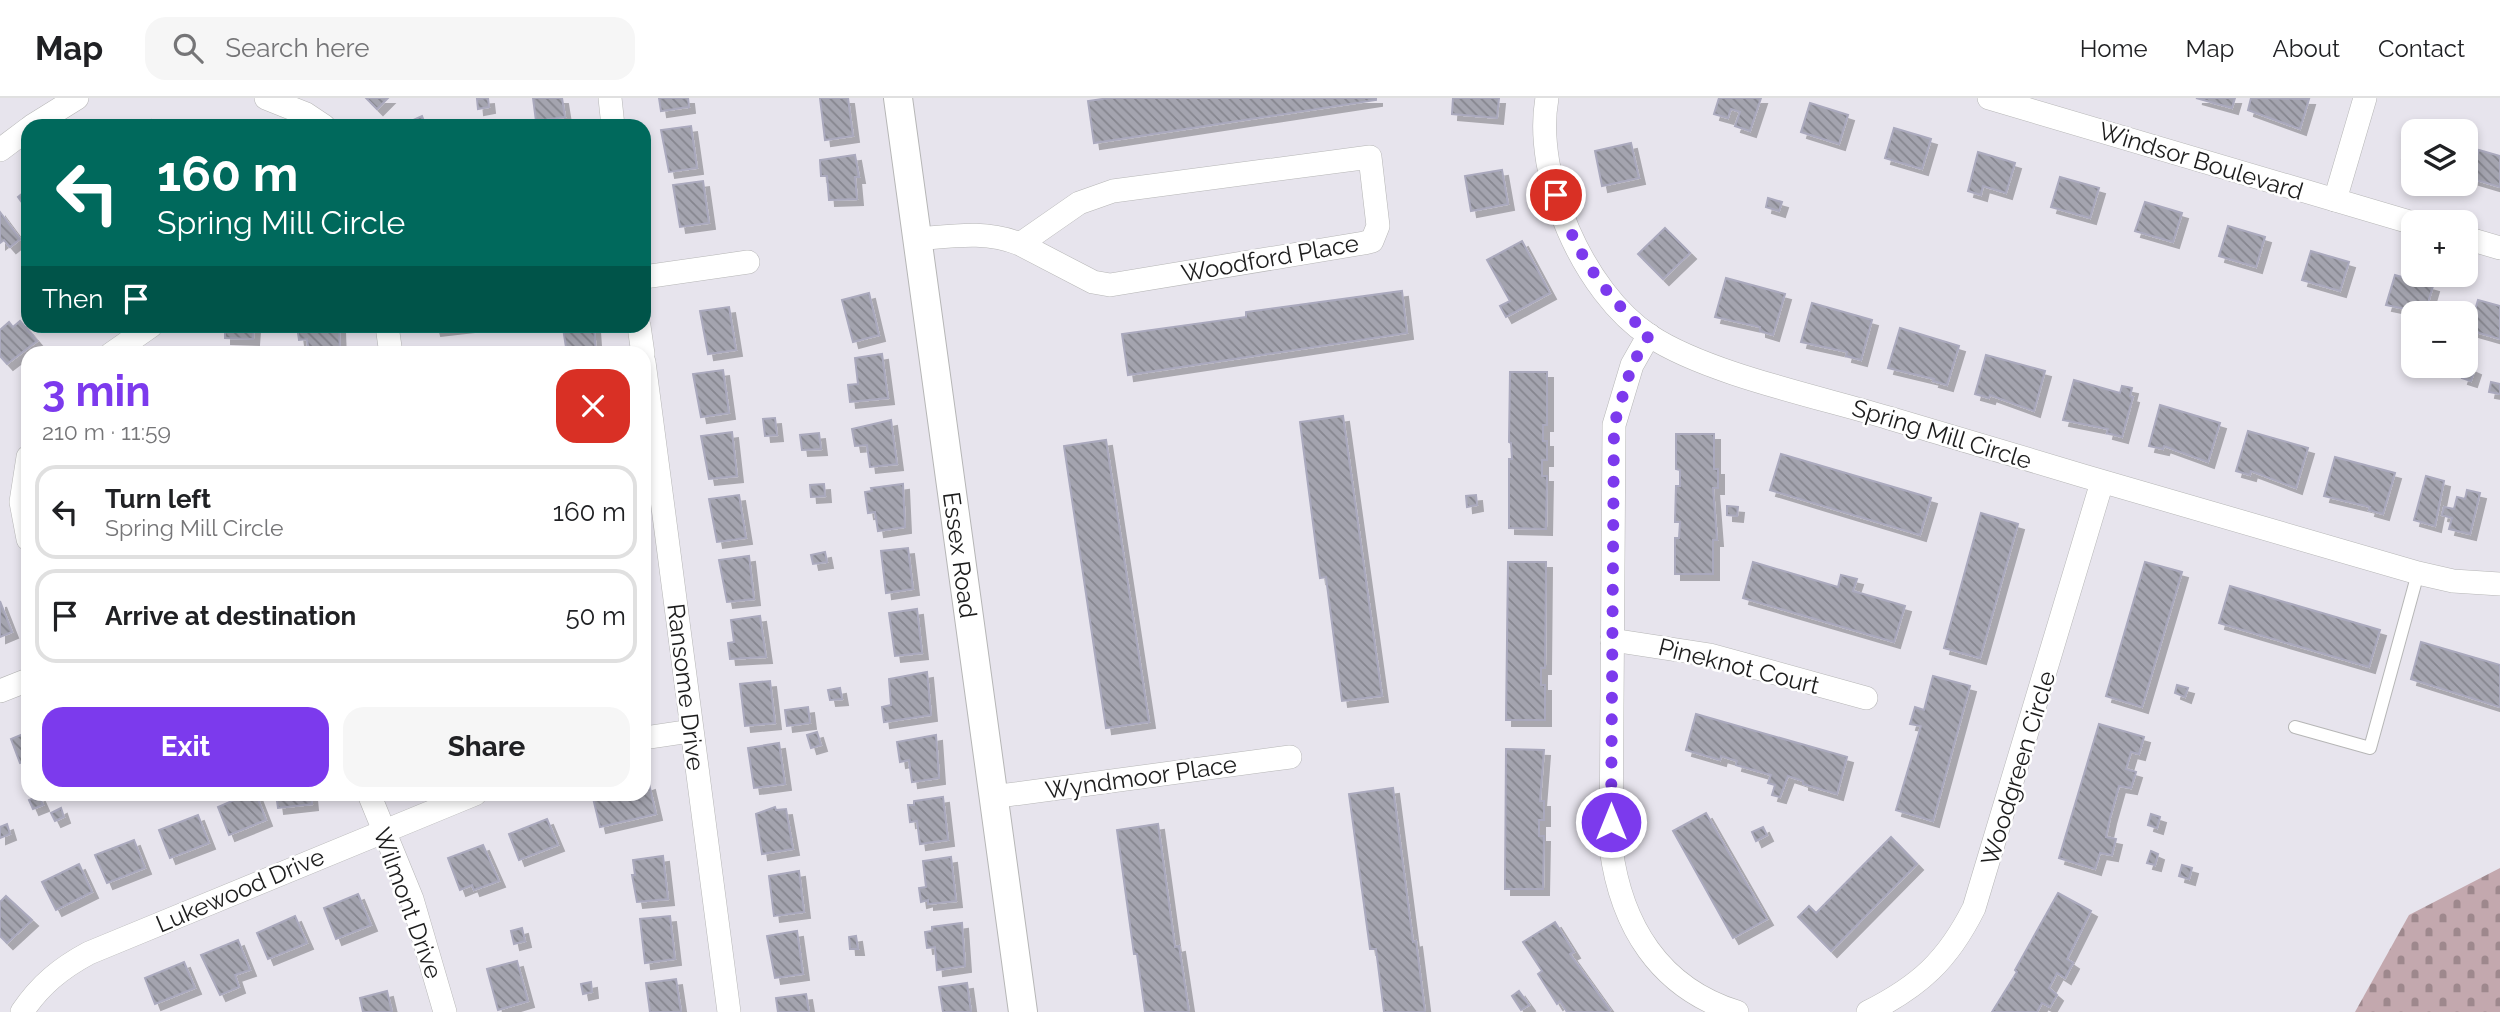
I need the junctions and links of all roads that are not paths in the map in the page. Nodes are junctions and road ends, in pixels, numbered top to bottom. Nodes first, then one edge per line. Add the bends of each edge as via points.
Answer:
1 (77, 98) edge
2 (266, 98) edge
3 (610, 98) edge
4 (898, 98) edge
5 (1547, 98) edge
6 (1989, 98) edge
7 (2365, 98) edge
8 (43, 119) edge
9 (314, 119) edge
10 (612, 119) edge
11 (21, 134) edge
12 (0, 150) edge
13 (2335, 200) junction
14 (2401, 219) edge
15 (917, 239) junction
16 (2478, 242) edge
17 (1020, 244) junction
18 (2500, 248) edge
19 (748, 262) dead end
20 (651, 276) edge
21 (141, 333) edge
22 (1649, 335) junction
23 (122, 346) edge
24 (651, 417) edge
25 (2102, 482) junction
26 (2418, 573) junction
27 (2500, 583) edge
28 (1612, 640) junction
29 (21, 683) edge
30 (0, 691) edge
31 (1866, 698) dead end
32 (2295, 727) dead end
33 (691, 731) junction
34 (651, 737) edge
35 (1290, 757) dead end
36 (992, 797) junction
37 (372, 801) edge
38 (458, 801) edge
39 (383, 831) junction
40 (22, 1012) edge
41 (445, 1012) edge
42 (729, 1012) edge
43 (1023, 1012) edge
44 (1737, 1012) edge
45 (1868, 1012) edge

1 - 8 street
2 - 9 street
3 - 10 street
4 - 15 street, Essex Road
5 - 22 street, Spring Mill Circle via 1546,152 1571,238 1612,299
6 - 13 street, Windsor Boulevard
7 - 13 street
11 - 12 street
13 - 14 street, Windsor Boulevard
15 - 17 street, Woodford Place via 978,234
15 - 36 street, Essex Road
16 - 18 street
17 - 17 street, Woodford Place via 1097,195 1370,158 1378,226 1372,241 1364,243 1111,285 1093,282
19 - 20 street
21 - 23 street
22 - 25 street, Spring Mill Circle via 1728,370
22 - 28 street via 1632,365 1614,425
24 - 33 street, Ransome Drive
25 - 26 street, Spring Mill Circle
25 - 45 street, Woodgreen Circle via 1974,908 1958,940 1936,967 1903,994
26 - 27 street, Spring Mill Circle
26 - 32 lane via 2370,748
28 - 31 street, Pineknot Court via 1710,655
28 - 44 street via 1611,848 1624,909 1659,963 1687,988
29 - 30 street
33 - 34 street
33 - 42 street, Ransome Drive
35 - 36 street, Wyndmoor Place
36 - 43 street, Essex Road
37 - 39 street, Wilmont Drive
38 - 39 street, Lukewood Drive
39 - 40 street, Lukewood Drive via 89,953 41,987
39 - 41 street, Wilmont Drive via 412,899

